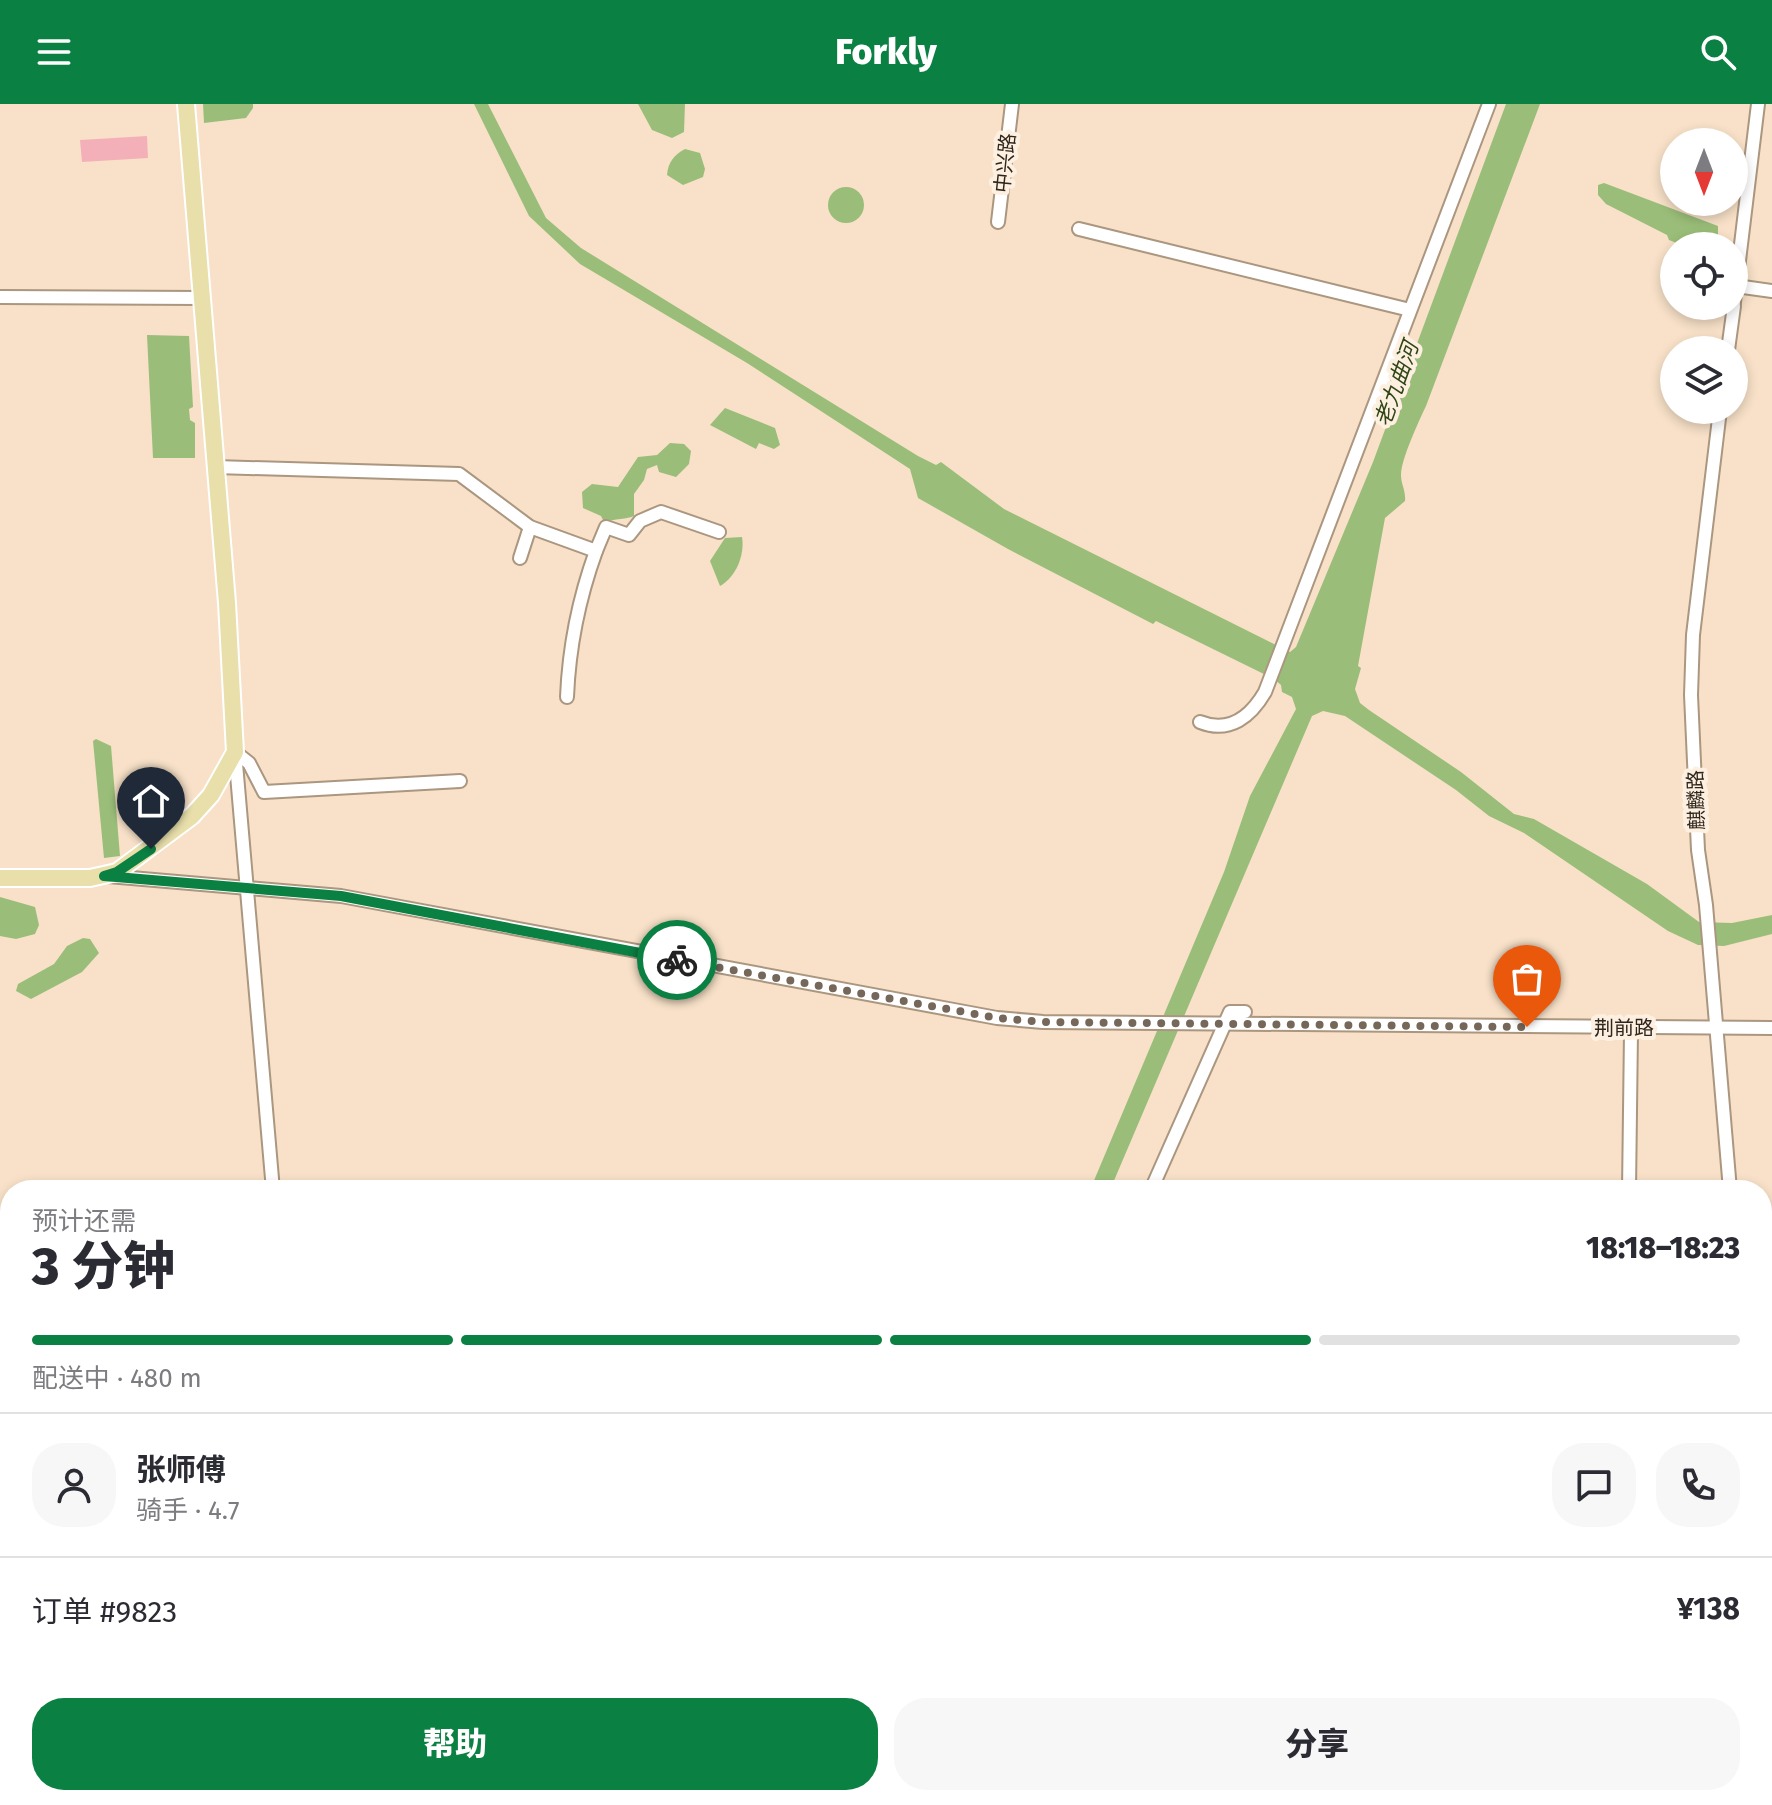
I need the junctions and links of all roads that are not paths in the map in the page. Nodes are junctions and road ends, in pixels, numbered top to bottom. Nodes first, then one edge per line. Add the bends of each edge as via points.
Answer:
1 (186, 104) edge
2 (1012, 104) edge
3 (1489, 104) edge
4 (1758, 104) edge
5 (998, 222) dead end
6 (1079, 229) dead end
7 (1743, 232) edge
8 (1748, 288) edge
9 (1772, 291) edge
10 (0, 297) edge
11 (201, 298) junction
12 (1410, 310) junction
13 (1718, 424) edge
14 (215, 467) junction
15 (530, 527) junction
16 (719, 532) dead end
17 (596, 551) junction
18 (520, 558) dead end
19 (567, 697) dead end
20 (1200, 722) dead end
21 (235, 752) junction
22 (460, 781) dead end
23 (104, 876) junction
24 (0, 878) edge
25 (248, 887) junction
26 (1245, 1012) dead end
27 (1224, 1025) junction
28 (1772, 1028) edge
29 (1717, 1029) junction
30 (1631, 1032) dead end
31 (272, 1180) edge
32 (1155, 1180) edge
33 (1629, 1180) edge
34 (1729, 1180) edge

1 - 11 main road
2 - 5 street, 中兴路
3 - 12 street
4 - 7 street
6 - 12 street
8 - 9 street
10 - 11 street
11 - 14 main road
12 - 20 street via 1253,713 1244,720 1208,726
13 - 29 street, 麒麟路 via 1692,680 1698,850
14 - 15 street via 459,474
14 - 21 main road
15 - 17 street
15 - 18 street
16 - 17 street via 661,512 640,521 629,535 606,527
17 - 19 street via 584,584
21 - 22 street via 249,763 264,792
21 - 23 main road via 211,795 192,816 134,862
21 - 25 street
23 - 24 main road
23 - 25 street, 荆前路
25 - 27 street, 荆前路 via 341,896 997,1018
25 - 31 street
26 - 27 street via 1230,1012
27 - 29 street, 荆前路
27 - 32 street
28 - 29 street, 荆前路
29 - 34 street, 麒麟路
30 - 33 street

